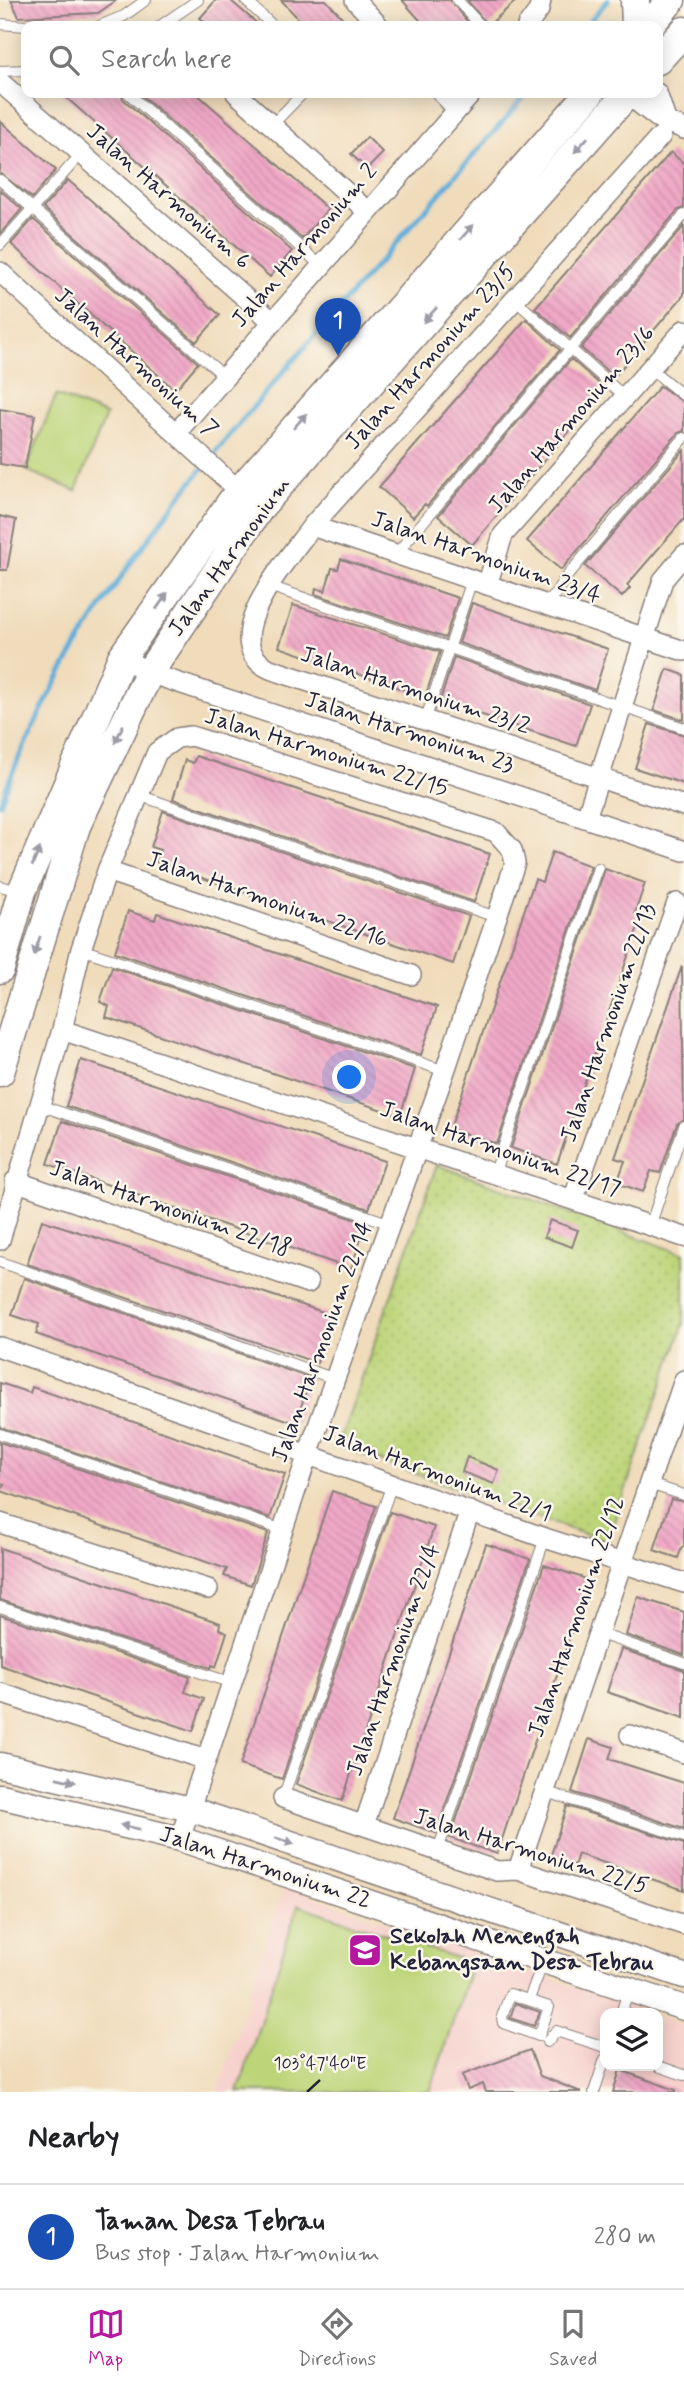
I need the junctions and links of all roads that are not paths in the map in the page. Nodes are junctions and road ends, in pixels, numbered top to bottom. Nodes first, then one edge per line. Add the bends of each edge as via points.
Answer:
1 (146, 0) edge
2 (198, 0) edge
3 (245, 0) edge
4 (355, 0) edge
5 (457, 0) edge
6 (541, 0) edge
7 (671, 0) edge
8 (112, 21) edge
9 (168, 21) edge
10 (268, 21) edge
11 (370, 21) edge
12 (476, 21) edge
13 (531, 21) edge
14 (653, 21) edge
15 (0, 24) edge
16 (21, 26) edge
17 (684, 31) edge
18 (663, 54) edge
19 (21, 70) edge
20 (0, 71) edge
21 (0, 82) edge
22 (134, 98) edge
23 (242, 98) edge
24 (298, 98) edge
25 (447, 98) edge
26 (467, 98) edge
27 (586, 98) edge
28 (623, 98) edge
29 (633, 98) edge
30 (658, 98) edge
31 (457, 109) junction
32 (272, 125) junction
33 (664, 128) junction
34 (684, 130) edge
35 (82, 153) junction
36 (0, 180) edge
37 (33, 208) junction
38 (367, 211) junction
39 (684, 215) edge
40 (0, 245) edge
41 (320, 265) junction
42 (0, 272) edge
43 (515, 300) junction
44 (273, 321) junction
45 (684, 330) edge
46 (570, 348) junction
47 (651, 369) junction
48 (224, 376) junction
49 (684, 396) edge
50 (625, 397) junction
51 (177, 432) junction
52 (684, 438) edge
53 (239, 491) junction
54 (312, 526) junction
55 (396, 554) junction
56 (684, 555) edge
57 (480, 582) junction
58 (269, 586) junction
59 (548, 605) junction
60 (251, 620) joint
61 (643, 638) junction
62 (449, 648) junction
63 (684, 651) edge
64 (122, 657) junction
65 (149, 673) junction
66 (621, 707) junction
67 (425, 721) junction
68 (684, 729) edge
69 (600, 778) junction
70 (138, 795) junction
71 (684, 806) edge
72 (586, 818) junction
73 (684, 851) edge
74 (515, 863) joint
75 (598, 868) dead end
76 (107, 871) junction
77 (11, 889) edge
78 (677, 903) dead end
79 (496, 918) junction
80 (81, 949) junction
81 (0, 969) edge
82 (411, 975) dead end
83 (62, 1030) junction
84 (445, 1071) junction
85 (0, 1072) edge
86 (39, 1105) junction
87 (684, 1126) edge
88 (418, 1147) junction
89 (495, 1172) junction
90 (15, 1181) junction
91 (573, 1200) junction
92 (391, 1224) junction
93 (650, 1226) junction
94 (684, 1237) edge
95 (0, 1240) edge
96 (0, 1262) edge
97 (308, 1283) dead end
98 (0, 1347) edge
99 (335, 1379) junction
100 (684, 1380) edge
101 (0, 1434) edge
102 (308, 1454) junction
103 (392, 1484) junction
104 (649, 1484) junction
105 (684, 1495) edge
106 (470, 1511) junction
107 (0, 1523) edge
108 (283, 1530) junction
109 (545, 1538) junction
110 (620, 1563) junction
111 (684, 1583) edge
112 (208, 1589) dead end
113 (0, 1607) edge
114 (597, 1633) junction
115 (684, 1663) edge
116 (232, 1683) junction
117 (0, 1693) edge
118 (630, 1735) dead end
119 (684, 1753) edge
120 (206, 1760) junction
121 (0, 1765) edge
122 (544, 1791) junction
123 (0, 1797) edge
124 (283, 1798) joint
125 (190, 1809) junction
126 (365, 1825) junction
127 (684, 1837) edge
128 (180, 1839) junction
129 (438, 1850) junction
130 (518, 1870) junction
131 (684, 1925) edge
132 (544, 1959) junction
133 (684, 1976) edge
134 (629, 1988) junction
135 (529, 1999) junction
136 (623, 2008) edge
137 (684, 2008) edge
138 (547, 2042) dead end
139 (600, 2045) edge
140 (663, 2068) edge
141 (601, 2071) edge
142 (684, 2075) edge
143 (594, 2092) edge

1 - 8 lane
2 - 9 lane
3 - 10 lane
4 - 11 street
5 - 12 lane
6 - 13 street
7 - 14 main road
15 - 16 lane
17 - 18 main road
19 - 20 lane
21 - 35 street, Jalan Harmonium 6
22 - 41 lane
23 - 32 street
24 - 32 lane
25 - 31 street
26 - 31 street, Jalan Harmonium 2
53 -> 27 main road, Jalan Harmonium
28 -> 65 main road, Jalan Harmonium via 261,506
29 - 33 street
30 - 33 street
31 - 38 street, Jalan Harmonium 2
32 - 38 street
33 - 34 street
33 - 43 street, Jalan Harmonium 23/5
35 - 37 lane
35 - 44 street, Jalan Harmonium 6
36 - 37 lane
37 - 40 lane
37 - 48 lane
38 - 41 street, Jalan Harmonium 2
39 - 46 lane
41 - 44 street, Jalan Harmonium 2
42 - 51 street, Jalan Harmonium 7
43 - 46 lane
43 - 54 street, Jalan Harmonium 23/5
44 - 48 street, Jalan Harmonium 2
45 - 47 street, Jalan Harmonium 23/6
46 - 50 lane
46 - 55 lane
47 - 49 lane
47 - 50 street, Jalan Harmonium 23/6
48 - 51 street, Jalan Harmonium 2
50 - 57 street, Jalan Harmonium 23/6 via 503,535
51 - 53 street, Jalan Harmonium 7
52 - 59 lane via 563,581
64 -> 53 main road, Jalan Harmonium
54 - 55 street, Jalan Harmonium 23/4
54 - 58 street, Jalan Harmonium 23/5
55 - 57 street, Jalan Harmonium 23/4
56 - 61 street via 663,580
57 - 59 street, Jalan Harmonium 23/4
57 - 62 lane
58 - 60 street, Jalan Harmonium 23/5
58 - 62 lane
59 - 61 street, Jalan Harmonium 23/4
60 - 67 street, Jalan Harmonium 23/2 via 250,646 263,666
61 - 63 street, Jalan Harmonium 23/4
61 - 66 street
62 - 66 lane
62 - 67 lane
64 - 65 street, Jalan Harmonium 23
77 -> 64 main road, Jalan Harmonium
65 - 72 street, Jalan Harmonium 23
65 -> 85 main road, Jalan Harmonium via 76,826
66 - 68 lane
66 - 69 street
67 - 69 street, Jalan Harmonium 23/2
69 - 71 street, Jalan Harmonium 23/2
69 - 72 street
70 - 74 street, Jalan Harmonium 22/15 via 158,752 177,738 191,736 496,832 512,850
70 - 76 street, Jalan Harmonium 22/15
70 - 79 lane
72 - 73 street, Jalan Harmonium 23
74 - 79 street, Jalan Harmonium 22/14
75 - 89 lane
76 - 80 street, Jalan Harmonium 22/15
76 - 82 street, Jalan Harmonium 22/16
77 - 81 main road, Jalan Harmonium
78 - 91 street, Jalan Harmonium 22/13
79 - 84 street, Jalan Harmonium 22/14
80 - 83 street, Jalan Harmonium 22/15
80 - 84 lane
83 - 86 street, Jalan Harmonium 22/15
83 - 88 street, Jalan Harmonium 22/17
84 - 88 street, Jalan Harmonium 22/14
86 - 90 street, Jalan Harmonium 22/15
86 - 92 lane
87 - 93 lane
88 - 89 street, Jalan Harmonium 22/17
88 - 92 street, Jalan Harmonium 22/14
89 - 91 street, Jalan Harmonium 22/17
90 - 95 street, Jalan Harmonium 22/15
90 - 97 street, Jalan Harmonium 22/18
91 - 93 street, Jalan Harmonium 22/17
92 - 99 street, Jalan Harmonium 22/14
93 - 94 street, Jalan Harmonium 22/17
96 - 99 lane
98 - 102 street, Jalan Harmonium 22/1
99 - 102 street, Jalan Harmonium 22/14
100 - 104 street, Jalan Harmonium 22/12
101 - 108 lane
102 - 103 street, Jalan Harmonium 22/1
102 - 108 street, Jalan Harmonium 22/14
103 - 106 street, Jalan Harmonium 22/1
103 - 124 lane
104 - 105 lane
104 - 110 street, Jalan Harmonium 22/12
106 - 109 street, Jalan Harmonium 22/1
106 - 126 street, Jalan Harmonium 22/4
107 - 112 street
108 - 116 street, Jalan Harmonium 22/14
109 - 110 street, Jalan Harmonium 22/1
109 - 129 lane
110 - 111 street, Jalan Harmonium 22/1
110 - 114 street, Jalan Harmonium 22/12
113 - 116 lane
114 - 115 lane
114 - 122 street, Jalan Harmonium 22/12
116 - 120 street, Jalan Harmonium 22/14
117 - 120 street
118 - 119 street
120 - 125 street, Jalan Harmonium 22/14
121 -> 125 street, Jalan Harmonium 22
122 - 127 lane
122 - 130 street, Jalan Harmonium 22/12
128 -> 123 street, Jalan Harmonium 22
124 - 126 street, Jalan Harmonium 22/5
125 - 128 street, Jalan Harmonium 22/14
125 -> 133 street, Jalan Harmonium 22
126 - 129 street, Jalan Harmonium 22/5
128 - 132 street, Jalan Harmonium 22
129 - 130 street, Jalan Harmonium 22/5 via 497,1871
130 - 131 street, Jalan Harmonium 22/5
132 - 134 street, Jalan Harmonium 22
132 - 135 lane
134 - 136 lane
134 - 137 street, Jalan Harmonium 22
135 - 135 lane via 510,1994 502,2021 539,2036 549,2007
138 - 139 lane via 556,2031 564,2031
140 - 142 lane
141 - 143 lane

